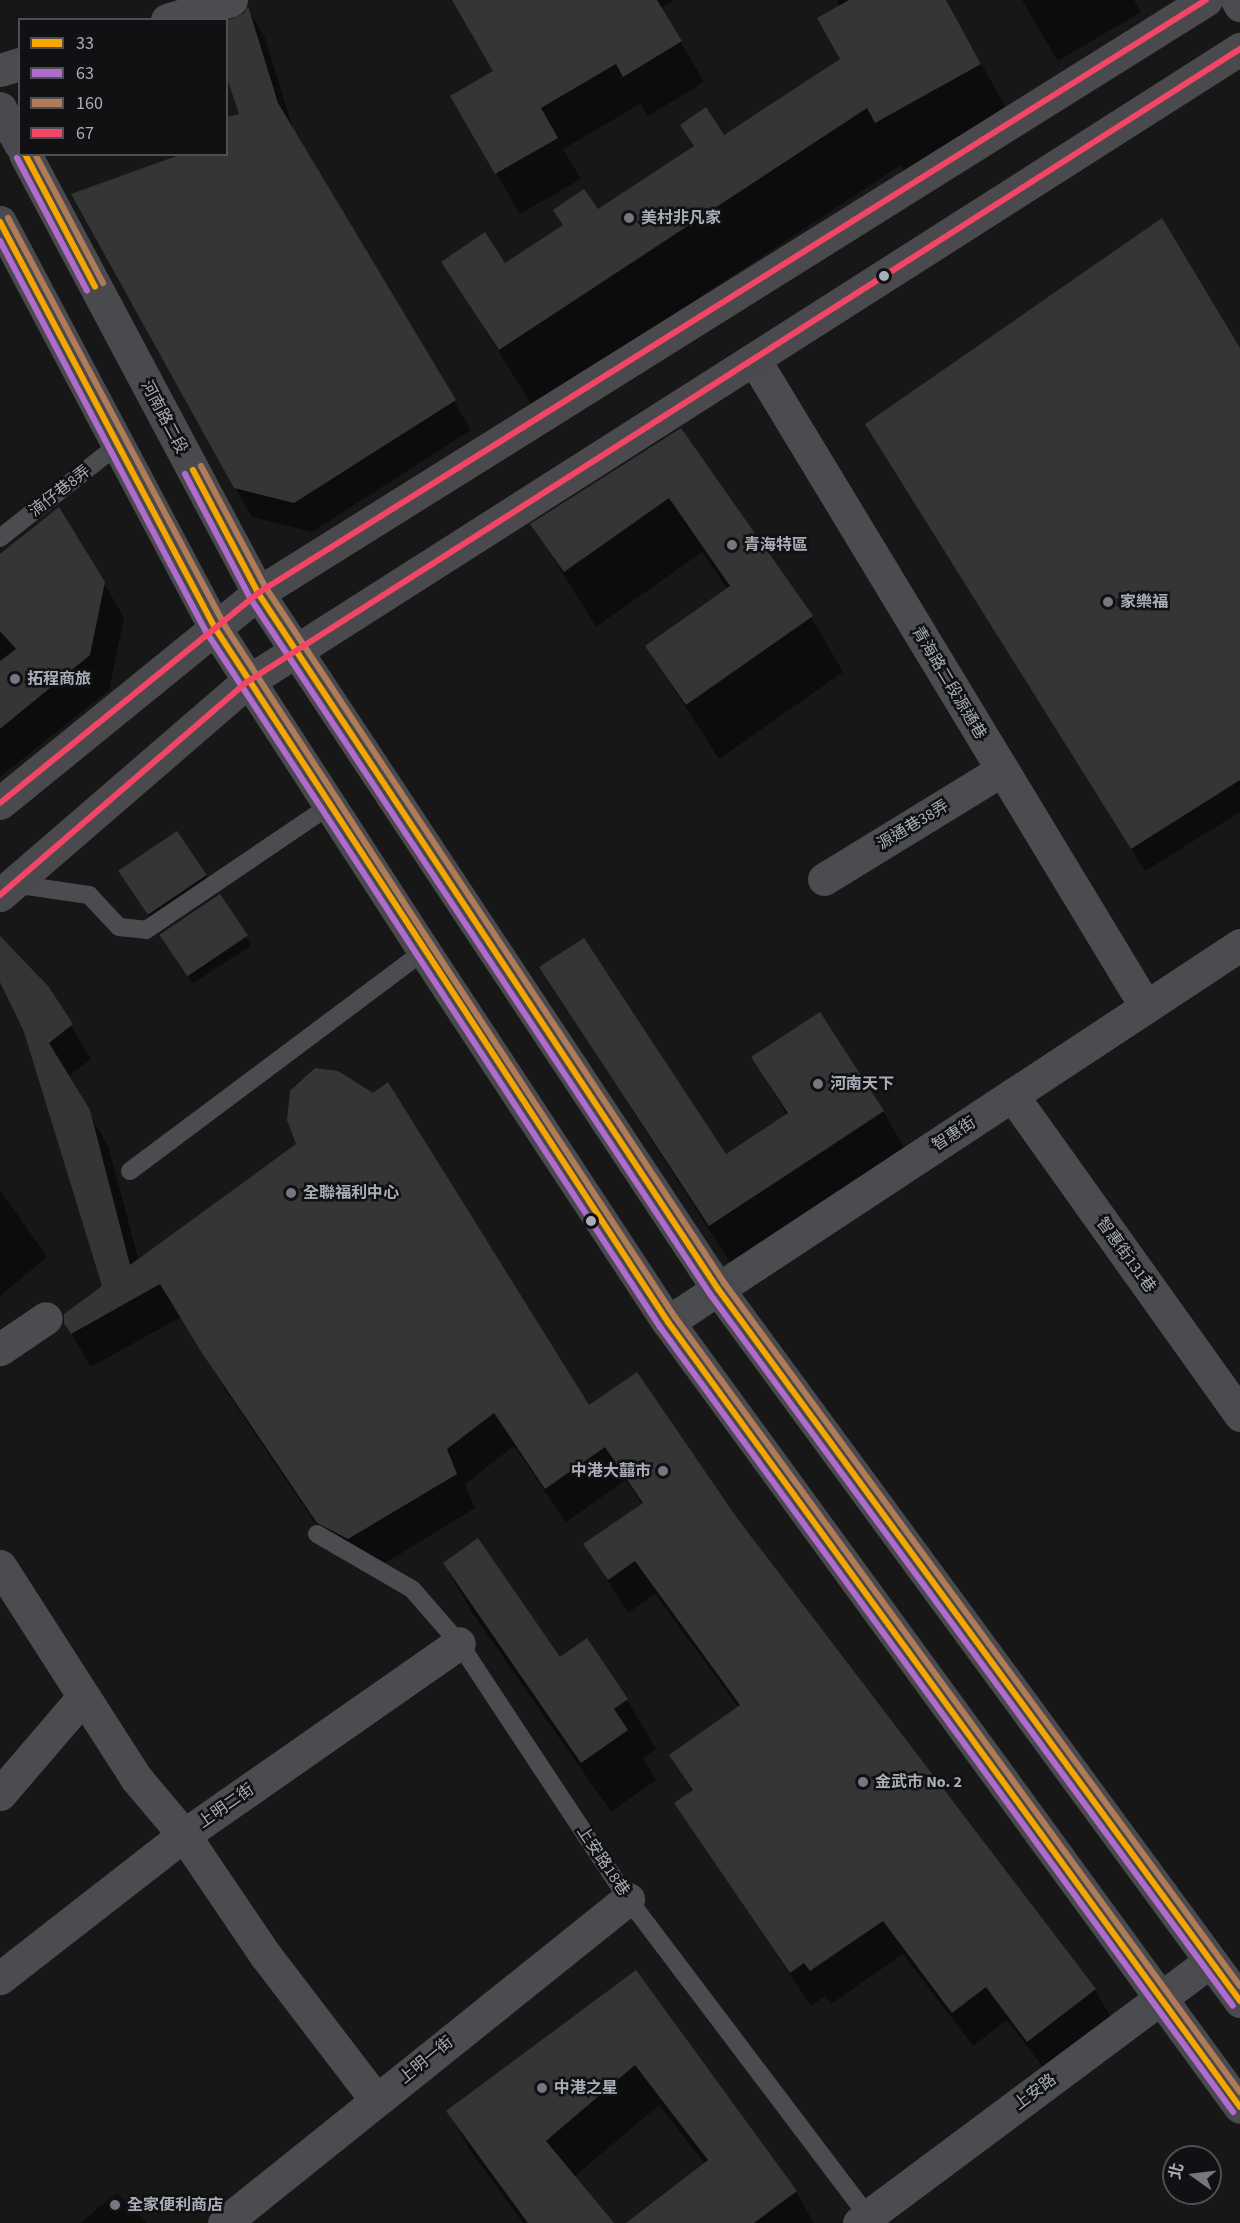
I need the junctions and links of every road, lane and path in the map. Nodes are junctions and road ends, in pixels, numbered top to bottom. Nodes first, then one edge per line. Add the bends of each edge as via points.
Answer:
1 (231, 0) edge
2 (1206, 0) edge
3 (1237, 0) edge
4 (1240, 5) edge
5 (173, 18) edge
6 (1240, 49) edge
7 (18, 65) edge
8 (0, 70) edge
9 (0, 108) edge
10 (18, 140) edge
11 (26, 156) edge
12 (0, 222) edge
13 (754, 359) junction
14 (119, 444) junction
15 (0, 538) edge
16 (258, 592) junction
17 (215, 628) junction
18 (298, 649) junction
19 (247, 682) junction
20 (1002, 770) junction
21 (0, 803) edge
22 (329, 806) junction
23 (825, 879) dead end
24 (7, 889) edge
25 (1240, 945) edge
26 (424, 951) junction
27 (1146, 1007) junction
28 (1012, 1095) junction
29 (130, 1171) dead end
30 (718, 1289) junction
31 (46, 1318) dead end
32 (668, 1322) junction
33 (0, 1349) edge
34 (1240, 1415) edge
35 (316, 1534) dead end
36 (0, 1566) edge
37 (459, 1643) junction
38 (83, 1697) junction
39 (0, 1794) edge
40 (184, 1835) junction
41 (628, 1899) junction
42 (1210, 1961) junction
43 (0, 1978) edge
44 (1161, 1998) junction
45 (1240, 2001) edge
46 (376, 2100) junction
47 (1240, 2107) edge
48 (867, 2221) edge
49 (224, 2223) edge

1 - 5 street
2 - 16 street
3 - 4 street
6 - 13 street
7 - 8 street
9 - 10 street
11 - 16 street, 河南路二段
12 - 14 street
13 - 18 street
13 - 20 street, 青海路二段源通巷
14 - 15 lane, 湳仔巷8弄
14 - 17 street
16 - 17 street
16 - 18 street, 河南路二段
17 - 19 street
17 - 21 street
18 - 19 street
18 - 30 street, 河南路二段
19 - 22 street
19 - 24 street
20 - 23 street, 源通巷38弄
20 - 27 street, 青海路二段源通巷
22 - 24 lane via 146,930 119,927 89,895
22 - 26 street
25 - 27 street, 智惠街
26 - 29 lane
26 - 32 street
27 - 28 street, 智惠街
28 - 30 street, 智惠街
28 - 34 street, 智惠街131巷
30 - 32 street, 智惠街
30 - 42 street, 河南路二段
31 - 33 street
32 - 44 street
35 - 37 lane, 上安路18巷 via 412,1589
36 - 38 street
37 - 40 street, 上明二街
37 - 41 lane, 上安路18巷
38 - 39 street
38 - 40 street via 136,1778
40 - 43 street, 上明二街
40 - 46 street via 266,1956
41 - 46 street, 上明一街
41 - 48 lane, 上安路18巷
42 - 44 street, 上安路
42 - 45 street, 河南路二段
44 - 47 street
44 - 48 street, 上安路
46 - 49 street, 上明一街

